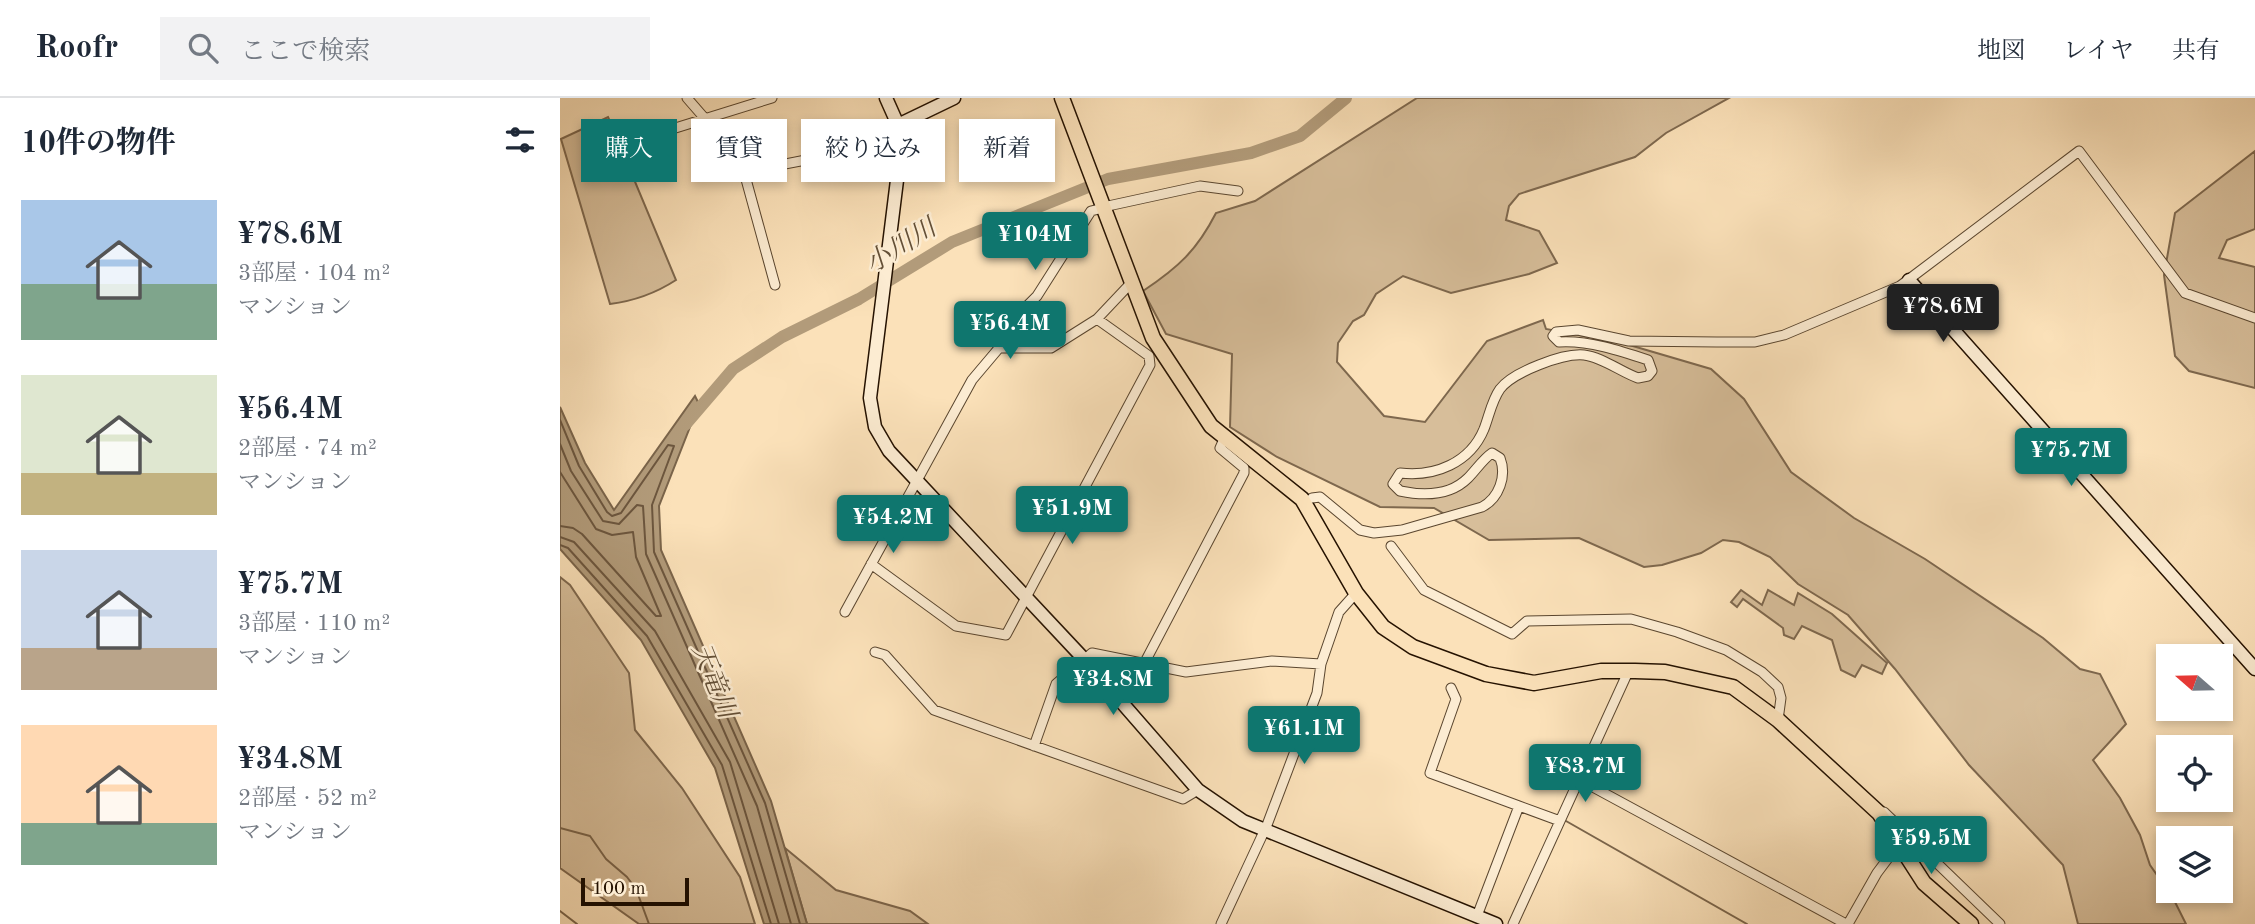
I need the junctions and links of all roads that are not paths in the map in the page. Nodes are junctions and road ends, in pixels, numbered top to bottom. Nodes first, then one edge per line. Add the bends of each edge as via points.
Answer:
1 (687, 98) edge
2 (772, 98) edge
3 (886, 98) edge
4 (954, 98) edge
5 (1062, 98) edge
6 (748, 101) edge
7 (706, 119) joint
8 (895, 119) edge
9 (910, 119) edge
10 (747, 182) edge
11 (897, 182) edge
12 (1238, 191) dead end
13 (1104, 206) junction
14 (1909, 280) junction
15 (1131, 283) junction
16 (775, 285) dead end
17 (2255, 318) edge
18 (1097, 319) junction
19 (1008, 346) junction
20 (1224, 439) junction
21 (915, 483) junction
22 (1312, 498) dead end
23 (1391, 546) dead end
24 (871, 564) junction
25 (1356, 593) junction
26 (1027, 599) junction
27 (845, 612) dead end
28 (875, 652) dead end
29 (1083, 659) junction
30 (1145, 662) junction
31 (1321, 664) junction
32 (2255, 669) edge
33 (1628, 672) junction
34 (1451, 688) dead end
35 (1779, 720) junction
36 (1034, 746) junction
37 (1580, 780) junction
38 (1198, 790) junction
39 (1519, 806) junction
40 (1873, 807) junction
41 (1560, 821) junction
42 (1265, 830) junction
43 (1898, 845) junction
44 (1477, 916) junction
45 (1966, 922) edge
46 (1222, 924) edge
47 (1496, 924) edge
48 (1513, 924) edge
49 (1847, 924) edge
50 (2000, 924) edge

1 - 7 street
2 - 6 street
3 - 8 street
4 - 9 street
5 - 13 main road
6 - 7 street
10 - 16 street
11 - 21 street via 871,384 872,411 881,440
12 - 13 street via 1200,186
13 - 15 main road
13 - 19 street via 1091,211 1037,296 1023,310
14 - 17 street via 2079,151 2185,293
14 - 22 street via 1784,335 1755,342 1629,341 1578,330 1556,332 1553,336 1559,342 1582,343 1648,360 1652,371 1639,379 1586,355 1544,362 1502,385 1471,452 1425,474 1400,473 1393,484 1413,494 1444,492 1465,481 1492,453 1502,464 1500,487 1492,501 1465,513 1383,534 1360,530 1320,497
14 - 32 street
15 - 18 street
15 - 20 main road via 1153,338
18 - 19 street via 1051,348
18 - 26 street via 1149,356 1150,365
19 - 21 street via 992,353 972,380
20 - 25 main road via 1303,499
20 - 30 street via 1220,447 1244,473
21 - 24 street
21 - 26 street
23 - 35 street via 1424,590 1512,634 1527,621 1631,619 1726,650 1750,662 1778,687
24 - 26 street via 956,626 1006,635
24 - 27 street
25 - 31 street via 1339,612
25 - 33 main road via 1397,639 1486,674 1534,683 1601,671
26 - 29 street
28 - 36 street via 885,655 934,710
29 - 30 street via 1092,653
29 - 36 street via 1056,684
29 - 38 street
30 - 31 street via 1186,671 1272,661
31 - 42 street via 1317,693
33 - 35 main road via 1665,672 1733,687
33 - 37 street
34 - 39 street via 1456,699 1430,773
35 - 40 main road
36 - 38 street via 1183,799
37 - 41 street
37 - 49 street
38 - 42 street via 1242,821
39 - 41 street
39 - 44 street
40 - 43 main road
40 - 50 street
41 - 48 street
42 - 44 street
42 - 46 street
43 - 45 main road via 1924,883
43 - 49 street
44 - 47 street

